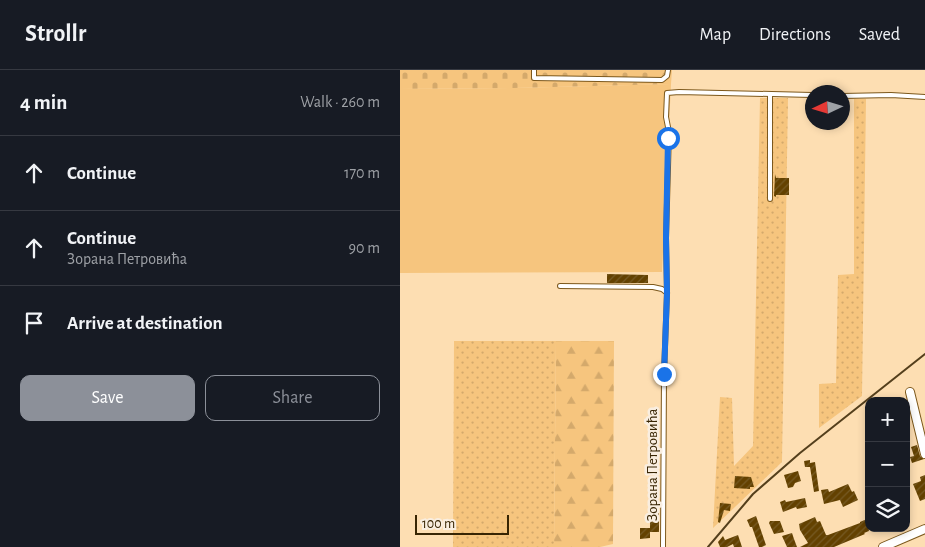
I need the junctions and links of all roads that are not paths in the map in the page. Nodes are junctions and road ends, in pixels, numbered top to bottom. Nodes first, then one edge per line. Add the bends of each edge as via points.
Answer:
1 (534, 70) edge
2 (668, 70) edge
3 (770, 94) junction
4 (805, 95) edge
5 (850, 96) edge
6 (925, 97) edge
7 (770, 199) dead end
8 (560, 286) dead end
9 (667, 293) junction
10 (910, 392) dead end
11 (925, 454) edge
12 (925, 529) edge
13 (663, 547) edge
14 (883, 547) edge

1 - 2 lane via 534,78 662,80
3 - 4 lane
3 - 7 lane
3 - 9 lane, Зорана Петровића via 667,93
5 - 6 lane
8 - 9 lane via 653,287
9 - 13 lane, Зорана Петровића
10 - 11 street
12 - 14 street

